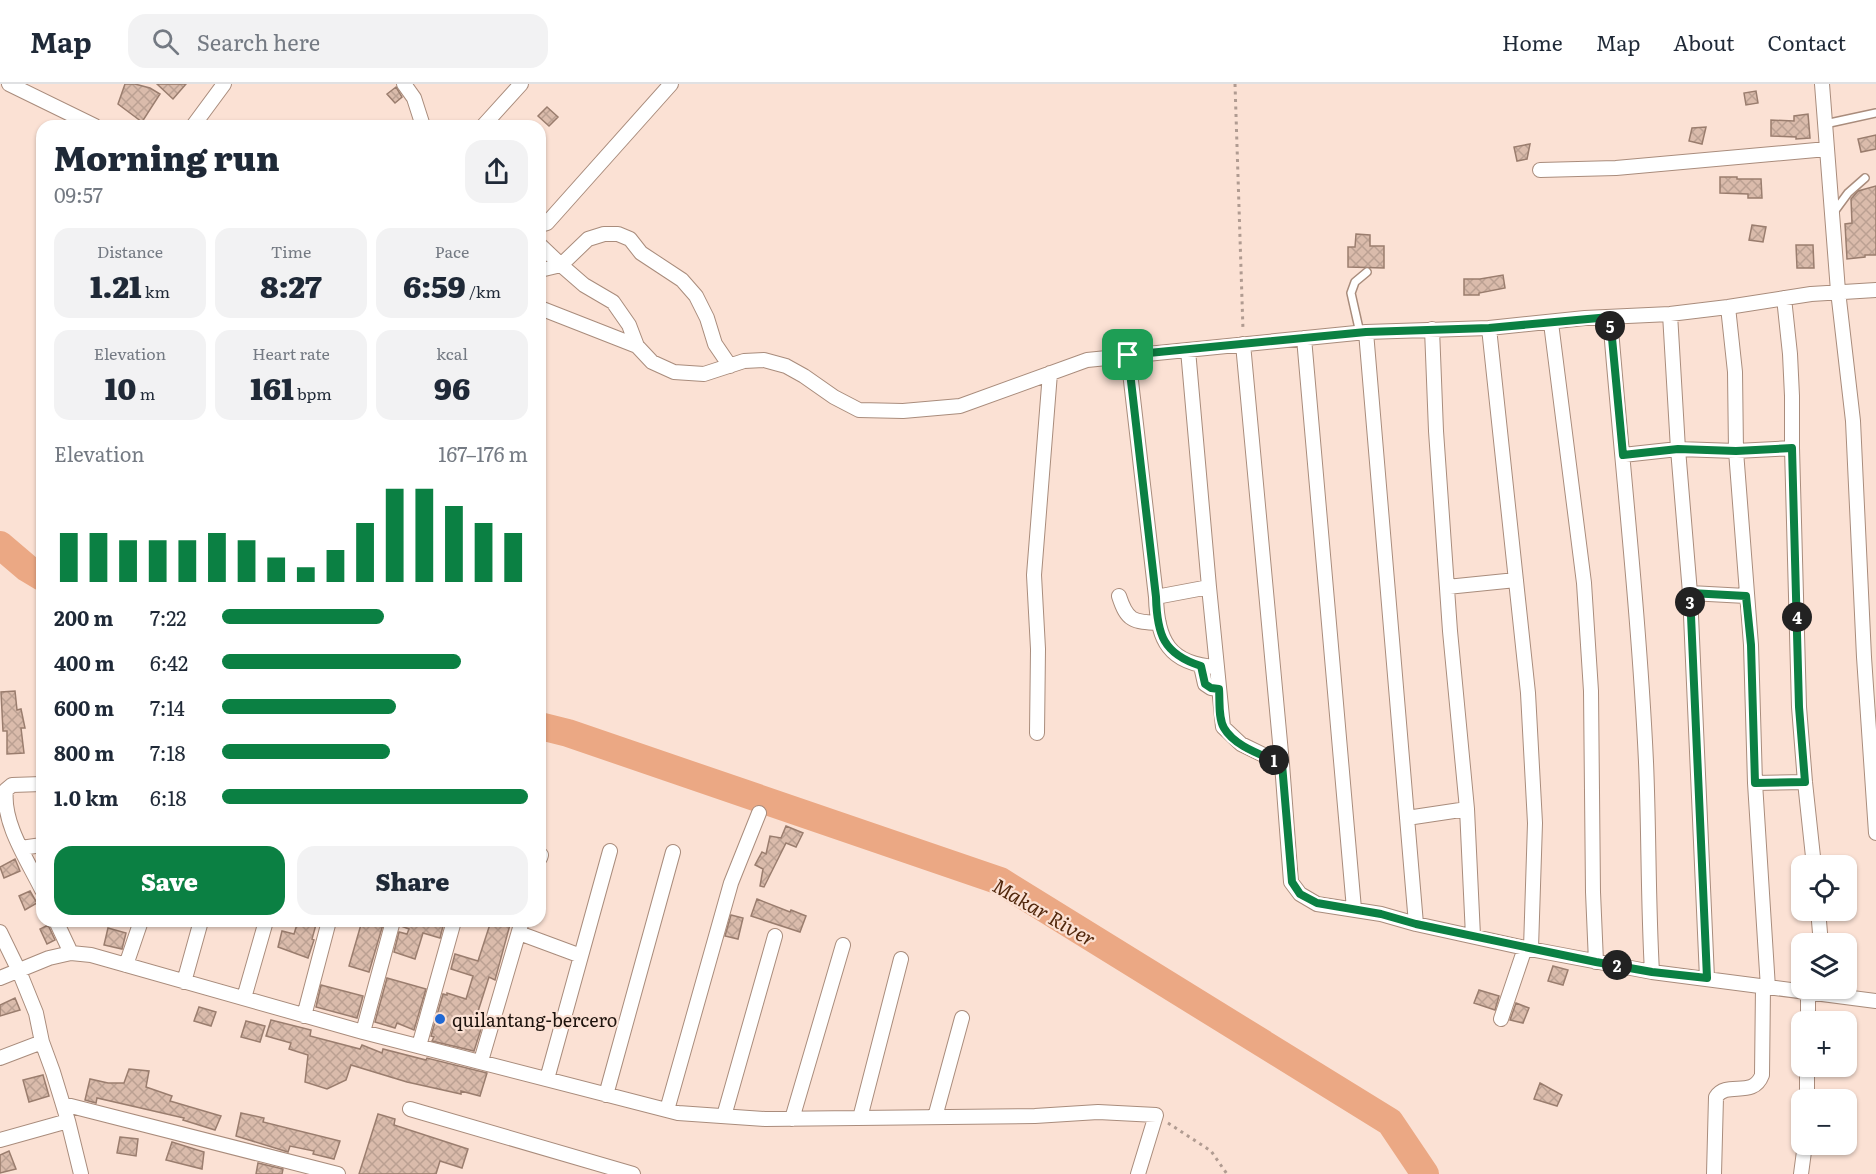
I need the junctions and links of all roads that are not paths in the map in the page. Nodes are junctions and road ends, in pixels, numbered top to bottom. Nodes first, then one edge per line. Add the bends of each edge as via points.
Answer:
1 (9, 84) edge
2 (224, 84) edge
3 (404, 84) edge
4 (521, 84) edge
5 (671, 84) edge
6 (1822, 84) edge
7 (1876, 112) edge
8 (82, 120) edge
9 (197, 120) edge
10 (421, 120) edge
11 (488, 120) edge
12 (1825, 124) junction
13 (1827, 149) junction
14 (1540, 170) dead end
15 (1865, 178) dead end
16 (1833, 214) junction
17 (546, 223) edge
18 (546, 251) edge
19 (561, 265) junction
20 (546, 269) edge
21 (1367, 273) dead end
22 (1876, 290) edge
23 (1838, 291) junction
24 (1784, 298) junction
25 (1728, 307) junction
26 (546, 310) edge
27 (1670, 314) junction
28 (1610, 317) junction
29 (1551, 323) junction
30 (1489, 328) junction
31 (1432, 329) junction
32 (1363, 333) junction
33 (1304, 338) junction
34 (1243, 344) junction
35 (637, 346) junction
36 (1188, 350) junction
37 (1128, 355) junction
38 (730, 366) junction
39 (1050, 373) junction
40 (1792, 448) junction
41 (1678, 449) junction
42 (1736, 451) junction
43 (1623, 455) junction
44 (1516, 580) junction
45 (1209, 587) junction
46 (1447, 587) junction
47 (1690, 593) junction
48 (1119, 596) dead end
49 (1746, 596) junction
50 (1156, 597) junction
51 (1159, 623) junction
52 (1201, 666) junction
53 (1216, 667) junction
54 (1219, 689) junction
55 (1037, 733) dead end
56 (1282, 764) junction
57 (1805, 782) junction
58 (1755, 783) junction
59 (36, 784) edge
60 (1467, 809) junction
61 (759, 813) dead end
62 (1407, 818) junction
63 (1876, 833) edge
64 (36, 846) edge
65 (21, 848) junction
66 (610, 851) dead end
67 (673, 852) dead end
68 (1813, 855) edge
69 (36, 878) edge
70 (1354, 909) junction
71 (1416, 924) junction
72 (59, 927) edge
73 (139, 927) edge
74 (199, 927) edge
75 (264, 927) edge
76 (328, 927) edge
77 (391, 927) edge
78 (452, 927) edge
79 (520, 927) edge
80 (0, 932) edge
81 (775, 936) dead end
82 (1473, 936) junction
83 (843, 945) dead end
84 (1528, 948) junction
85 (71, 953) junction
86 (581, 956) junction
87 (902, 959) dead end
88 (1596, 962) junction
89 (126, 965) junction
90 (19, 971) junction
91 (1652, 972) junction
92 (0, 978) edge
93 (1707, 978) junction
94 (184, 982) junction
95 (1766, 987) junction
96 (1791, 990) edge
97 (1857, 997) edge
98 (244, 998) junction
99 (1876, 1001) edge
100 (304, 1016) junction
101 (962, 1018) dead end
102 (1501, 1019) dead end
103 (363, 1032) junction
104 (42, 1041) junction
105 (420, 1046) junction
106 (0, 1058) edge
107 (481, 1061) junction
108 (547, 1079) junction
109 (606, 1095) junction
110 (63, 1104) junction
111 (410, 1109) dead end
112 (667, 1110) junction
113 (724, 1116) junction
114 (860, 1118) junction
115 (935, 1118) junction
116 (792, 1119) junction
117 (68, 1121) junction
118 (0, 1140) edge
119 (1803, 1155) edge
120 (81, 1174) edge
121 (338, 1174) edge
122 (633, 1174) edge
123 (1140, 1174) edge
124 (1714, 1174) edge
125 (1800, 1174) edge

1 - 8 street
2 - 9 street
3 - 10 street via 414,98
4 - 11 street
5 - 17 street
6 - 12 street
7 - 12 lane
12 - 13 street
13 - 14 street via 1627,167
13 - 16 street
15 - 16 lane
16 - 23 street
18 - 19 street
19 - 20 street
19 - 35 street via 613,302 629,325
19 - 38 street via 588,240 604,234 630,238 641,253 682,280 696,296 715,344
21 - 32 lane via 1355,282 1351,293
22 - 23 street
23 - 24 street
23 - 63 street via 1853,422
24 - 25 street
24 - 40 street via 1790,354
25 - 27 street
25 - 42 street via 1736,372
26 - 35 street
27 - 28 street
27 - 41 street
28 - 29 street
28 - 43 street
29 - 30 street
29 - 88 street via 1584,583 1591,691
30 - 31 street
30 - 44 street
31 - 32 street
31 - 46 street
32 - 33 street
32 - 62 street
33 - 34 street
33 - 70 street
34 - 36 street
34 - 56 street
35 - 38 street via 652,362 674,372 704,374
36 - 37 street
36 - 45 street
37 - 39 street via 1087,360
37 - 50 street
38 - 39 street via 764,360 804,375 859,410 903,411 960,406
39 - 55 street via 1034,575
40 - 42 street
40 - 57 street via 1799,707
41 - 42 street
41 - 43 street
41 - 47 street
42 - 49 street
43 - 91 street via 1646,763
44 - 46 street
44 - 84 street via 1528,693 1535,823
45 - 50 street
45 - 53 street
46 - 60 street
47 - 49 street
47 - 93 street
48 - 51 street via 1130,618
49 - 58 street
50 - 51 street
51 - 52 street via 1163,640 1174,653
52 - 53 street
52 - 54 street via 1205,684
53 - 54 street
54 - 56 street via 1223,727 1228,734
56 - 70 street via 1292,882 1300,894 1317,903
57 - 58 street
57 - 68 street
58 - 95 street
59 - 65 street via 12,785 6,790 7,817
60 - 62 street
60 - 82 street
61 - 112 street via 731,882
62 - 71 street
64 - 65 street
65 - 69 street
66 - 86 street
67 - 109 street
70 - 71 street
71 - 82 street
72 - 85 street
73 - 89 street
74 - 94 street
75 - 98 street
76 - 100 street
77 - 103 street
78 - 105 street
79 - 86 street
79 - 107 street
80 - 90 street
81 - 113 street
82 - 84 street
83 - 116 street
84 - 88 street
84 - 102 street
85 - 89 street
85 - 90 street
86 - 108 street
87 - 114 street
88 - 91 street
89 - 94 street
90 - 92 street
90 - 104 street via 36,1013
91 - 93 street
93 - 95 street
94 - 98 street
95 - 96 street
95 - 124 street via 1762,1076 1752,1088 1723,1090 1716,1096
97 - 99 street
98 - 100 street
100 - 103 street
101 - 115 street
103 - 105 street
104 - 106 street
104 - 110 street
105 - 107 street
107 - 108 street
108 - 109 street
109 - 112 street
110 - 117 street
110 - 121 street
111 - 122 street
112 - 113 street
113 - 116 street
114 - 115 street
114 - 116 street
115 - 123 street via 1098,1112 1156,1115
117 - 118 street
117 - 120 street
119 - 125 street

